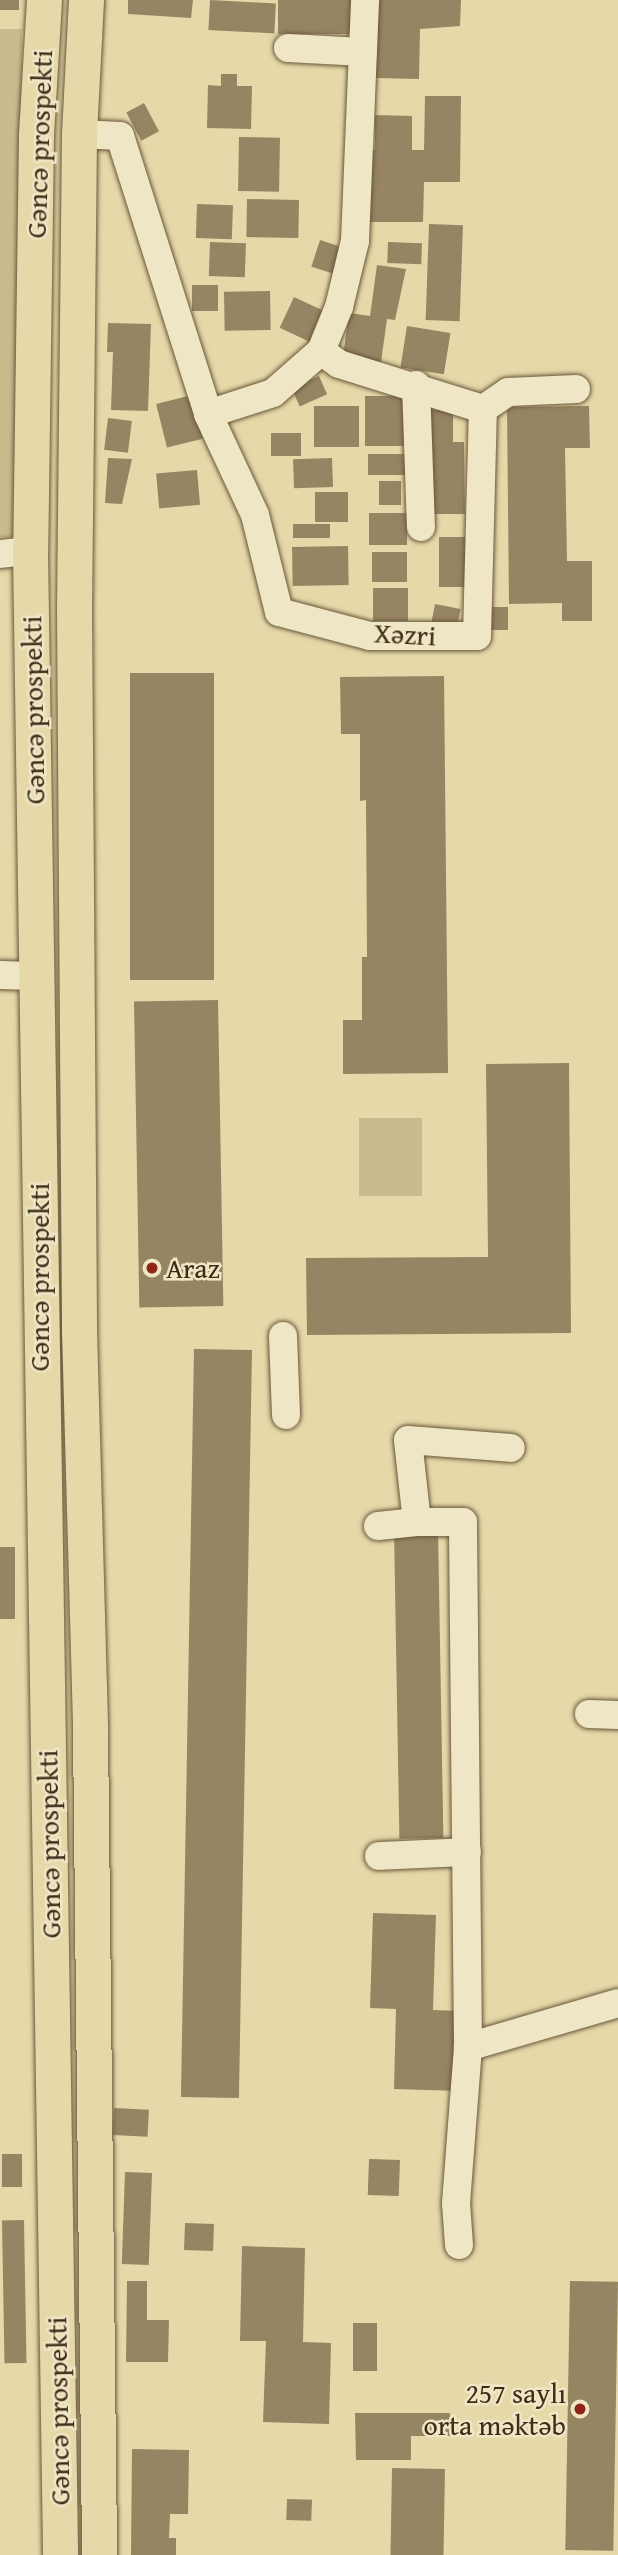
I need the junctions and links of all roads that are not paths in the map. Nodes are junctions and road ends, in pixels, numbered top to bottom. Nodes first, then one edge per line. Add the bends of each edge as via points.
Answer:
1 (44, 0) edge
2 (86, 0) edge
3 (365, 0) edge
4 (288, 48) dead end
5 (363, 52) junction
6 (79, 134) junction
7 (36, 303) junction
8 (77, 304) junction
9 (321, 351) junction
10 (416, 386) junction
11 (576, 389) dead end
12 (483, 409) junction
13 (208, 414) junction
14 (421, 527) dead end
15 (15, 552) edge
16 (0, 975) edge
17 (37, 976) junction
18 (283, 1336) dead end
19 (40, 1378) junction
20 (81, 1379) junction
21 (286, 1415) dead end
22 (511, 1448) dead end
23 (417, 1522) junction
24 (379, 1526) dead end
25 (589, 1714) dead end
26 (618, 1714) edge
27 (467, 1852) junction
28 (379, 1856) dead end
29 (618, 2003) edge
30 (468, 2047) junction
31 (459, 2245) dead end
32 (60, 2555) edge
33 (99, 2555) edge

1 - 7 main road, Gəncə prospekti via 36,135
2 - 6 main road, Gəncə prospekti
3 - 5 street
4 - 5 street
5 - 9 street via 355,241 340,307
6 - 8 main road, Gəncə prospekti
6 - 13 street via 120,136
7 - 8 main road
7 - 15 main road, Gəncə prospekti
8 - 20 main road, Gəncə prospekti via 74,607
9 - 10 street via 339,364
9 - 13 street via 273,393
10 - 12 street
10 - 14 street
11 - 12 street via 508,392
12 - 13 street, Xəzri via 477,636 370,636 279,612 256,515
15 - 17 main road, Gəncə prospekti
16 - 17 street
17 - 19 main road, Gəncə prospekti
18 - 21 street
19 - 20 main road
19 - 32 main road, Gəncə prospekti
20 - 33 main road, Gəncə prospekti via 90,1730
22 - 23 street via 408,1440
23 - 24 street
23 - 27 street via 463,1522
25 - 26 street
27 - 28 street
27 - 30 street
29 - 30 street
30 - 31 street via 456,2203

